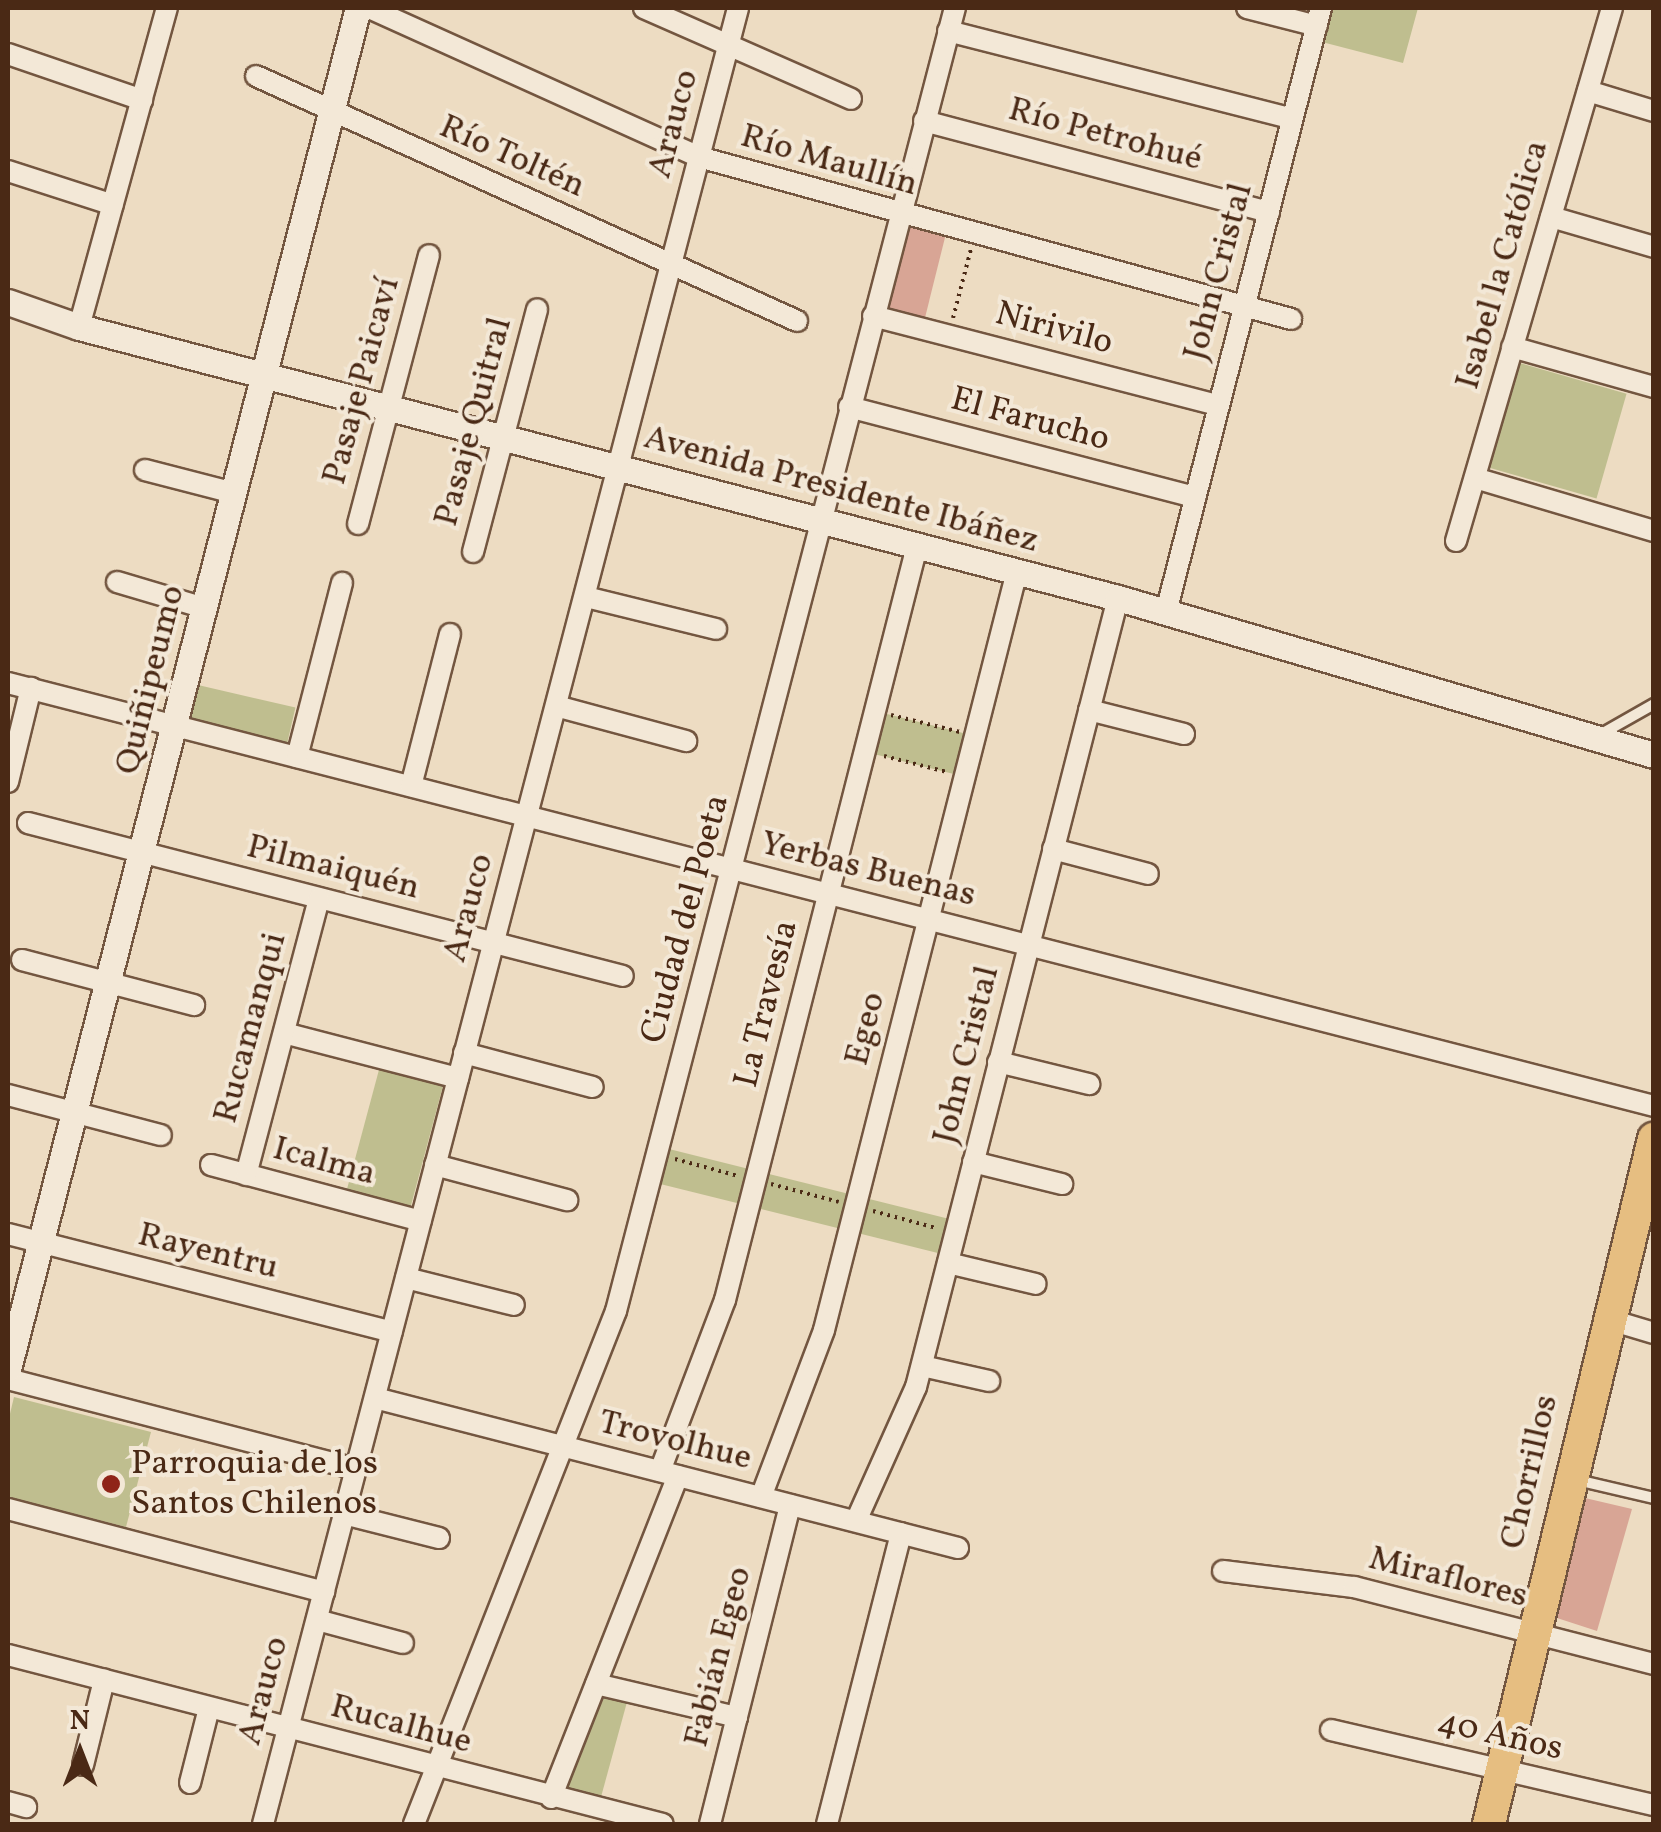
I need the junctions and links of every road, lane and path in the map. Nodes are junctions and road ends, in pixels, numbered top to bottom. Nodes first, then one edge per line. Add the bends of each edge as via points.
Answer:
1 (167, 8) edge
2 (358, 8) edge
3 (369, 8) edge
4 (644, 8) edge
5 (738, 8) edge
6 (954, 8) edge
7 (1247, 8) edge
8 (1612, 8) edge
9 (1319, 17) edge
10 (948, 31) junction
11 (728, 45) junction
12 (8, 54) edge
13 (256, 76) dead end
14 (1588, 91) junction
15 (851, 98) dead end
16 (142, 100) junction
17 (1654, 110) edge
18 (332, 111) junction
19 (1292, 119) junction
20 (924, 121) junction
21 (699, 157) junction
22 (8, 171) edge
23 (113, 206) junction
24 (1268, 212) junction
25 (900, 215) junction
26 (1551, 217) junction
27 (975, 235) junction
28 (1654, 247) edge
29 (428, 255) dead end
30 (671, 264) junction
31 (8, 302) edge
32 (1244, 306) junction
33 (537, 309) dead end
34 (873, 316) junction
35 (1292, 319) dead end
36 (797, 321) dead end
37 (79, 328) junction
38 (949, 335) junction
39 (1512, 347) junction
40 (264, 377) junction
41 (1654, 387) edge
42 (1218, 405) junction
43 (849, 407) junction
44 (389, 409) junction
45 (502, 438) junction
46 (620, 469) junction
47 (145, 470) dead end
48 (1475, 478) junction
49 (234, 493) junction
50 (1195, 496) junction
51 (821, 521) junction
52 (358, 524) dead end
53 (1654, 531) edge
54 (1456, 541) dead end
55 (916, 546) junction
56 (473, 552) dead end
57 (1016, 572) junction
58 (116, 582) dead end
59 (342, 583) dead end
60 (586, 597) junction
61 (1118, 598) junction
62 (206, 608) junction
63 (1166, 612) junction
64 (716, 629) dead end
65 (450, 634) dead end
66 (8, 682) edge
67 (31, 688) junction
68 (1654, 704) edge
69 (556, 706) junction
70 (1090, 710) junction
71 (875, 711) junction
72 (176, 726) junction
73 (1184, 734) dead end
74 (974, 735) junction
75 (1590, 736) junction
76 (686, 741) dead end
77 (864, 752) junction
78 (1654, 755) edge
79 (297, 757) junction
80 (964, 776) junction
81 (8, 782) edge
82 (411, 786) junction
83 (526, 816) junction
84 (28, 824) dead end
85 (1053, 849) junction
86 (142, 853) junction
87 (733, 869) junction
88 (1148, 874) dead end
89 (829, 894) junction
90 (319, 898) junction
91 (927, 919) junction
92 (494, 943) junction
93 (1028, 945) junction
94 (22, 960) dead end
95 (622, 976) dead end
96 (108, 983) junction
97 (194, 1005) dead end
98 (284, 1032) junction
99 (464, 1053) junction
100 (998, 1062) junction
101 (458, 1078) junction
102 (1090, 1084) dead end
103 (594, 1087) dead end
104 (8, 1096) edge
105 (1654, 1106) edge
106 (74, 1112) junction
107 (161, 1135) dead end
108 (1654, 1138) edge
109 (658, 1154) junction
110 (973, 1162) junction
111 (210, 1166) dead end
112 (435, 1166) junction
113 (246, 1175) junction
114 (756, 1180) junction
115 (1062, 1184) dead end
116 (567, 1200) dead end
117 (854, 1206) junction
118 (421, 1221) junction
119 (955, 1233) junction
120 (8, 1234) edge
121 (40, 1243) junction
122 (948, 1263) junction
123 (406, 1278) junction
124 (1036, 1284) dead end
125 (514, 1305) dead end
126 (1607, 1319) junction
127 (392, 1332) junction
128 (1654, 1333) edge
129 (922, 1366) junction
130 (8, 1369) edge
131 (8, 1379) edge
132 (989, 1381) dead end
133 (375, 1398) junction
134 (565, 1447) junction
135 (356, 1469) junction
136 (669, 1473) junction
137 (1569, 1478) junction
138 (761, 1497) junction
139 (1654, 1498) edge
140 (790, 1504) junction
141 (8, 1508) edge
142 (344, 1514) junction
143 (856, 1522) junction
144 (901, 1533) junction
145 (439, 1538) dead end
146 (958, 1548) dead end
147 (1223, 1571) dead end
148 (324, 1592) junction
149 (317, 1620) junction
150 (1533, 1633) junction
151 (403, 1643) dead end
152 (8, 1655) edge
153 (1654, 1664) edge
154 (104, 1680) junction
155 (596, 1684) junction
156 (209, 1708) junction
157 (737, 1718) junction
158 (288, 1729) junction
159 (1332, 1730) dead end
160 (83, 1765) dead end
161 (435, 1767) junction
162 (1502, 1770) junction
163 (190, 1783) dead end
164 (551, 1798) junction
165 (1654, 1805) edge
166 (263, 1824) edge
167 (414, 1824) edge
168 (663, 1824) edge
169 (710, 1824) edge
170 (827, 1824) edge
171 (1490, 1824) edge

1 - 16 street
2 - 18 street, Quiñipeumo
3 - 21 street, Río Maullín
4 - 11 street
5 - 11 street, Arauco
6 - 10 street, Ciudad del Poeta
7 - 9 street
8 - 14 street, Isabel la Católica
9 - 19 street, John Cristal
10 - 19 street
10 - 20 street, Ciudad del Poeta
11 - 15 street
11 - 21 street, Arauco
12 - 16 street
13 - 18 street, Río Toltén
14 - 17 street
14 - 26 street, Isabel la Católica
16 - 23 street
18 - 30 street, Río Toltén
18 - 40 street, Quiñipeumo
19 - 24 street, John Cristal
20 - 24 street, Río Petrohué
20 - 25 street, Ciudad del Poeta
21 - 25 street, Río Maullín
21 - 30 street, Arauco
22 - 23 street
23 - 37 street
24 - 32 street, John Cristal
25 - 27 street, Río Maullín
25 - 34 street, Ciudad del Poeta
26 - 28 street
26 - 39 street, Isabel la Católica
27 - 32 street, Río Maullín
27 - 38 path
29 - 44 street, Pasaje Paicaví
30 - 36 street, Río Toltén
30 - 46 street, Arauco
31 - 37 street, Avenida Presidente Ibáñez
32 - 35 street, Río Maullín
32 - 42 street, John Cristal
33 - 45 street, Pasaje Quitral
34 - 38 street, Nirivilo
34 - 43 street, Ciudad del Poeta
37 - 40 street, Avenida Presidente Ibáñez
38 - 42 street, Nirivilo
39 - 41 street
39 - 48 street, Isabel la Católica
40 - 44 street, Avenida Presidente Ibáñez
40 - 49 street, Quiñipeumo
42 - 50 street, John Cristal
43 - 50 street, El Farucho
43 - 51 street, Ciudad del Poeta
44 - 45 street, Avenida Presidente Ibáñez
44 - 52 street, Pasaje Paicaví
45 - 46 street, Avenida Presidente Ibáñez
45 - 56 street, Pasaje Quitral
46 - 51 street, Avenida Presidente Ibáñez
46 - 60 street, Arauco
47 - 49 street
48 - 53 street
48 - 54 street, Isabel la Católica
49 - 62 street, Quiñipeumo
50 - 63 street, John Cristal
51 - 55 street, Avenida Presidente Ibáñez
51 - 87 street, Ciudad del Poeta
55 - 57 street, Avenida Presidente Ibáñez
55 - 71 street, La Travesía
57 - 61 street, Avenida Presidente Ibáñez
57 - 74 street, Egeo
58 - 62 street
59 - 79 street
60 - 64 street
60 - 69 street, Arauco
61 - 63 street, Avenida Presidente Ibáñez
61 - 70 street, John Cristal
62 - 72 street, Quiñipeumo
63 - 75 street, Avenida Presidente Ibáñez
65 - 82 street
66 - 67 street, Yerbas Buenas
67 - 72 street, Yerbas Buenas
67 - 81 street
68 - 75 lane via 1626,724
69 - 76 street
69 - 83 street, Arauco
70 - 73 street
70 - 85 street, John Cristal
71 - 74 path
71 - 77 street, La Travesía
72 - 79 street, Yerbas Buenas
72 - 86 street, Quiñipeumo
74 - 80 street, Egeo
75 - 78 street, Avenida Presidente Ibáñez
77 - 80 path
77 - 89 street, La Travesía
79 - 82 street, Yerbas Buenas
80 - 91 street, Egeo
82 - 83 street, Yerbas Buenas
83 - 87 street, Yerbas Buenas
83 - 92 street, Arauco
84 - 86 street, Pilmaiquén
85 - 88 street
85 - 93 street, John Cristal
86 - 90 street, Pilmaiquén
86 - 96 street, Quiñipeumo
87 - 89 street, Yerbas Buenas
87 - 109 street, Ciudad del Poeta
89 - 91 street, Yerbas Buenas
89 - 114 street, La Travesía
90 - 92 street, Pilmaiquén
90 - 98 street, Rucamanqui
91 - 93 street, Yerbas Buenas
91 - 117 street, Egeo
92 - 95 street, Pilmaiquén
92 - 99 street, Arauco
93 - 100 street, John Cristal
93 - 105 street, Yerbas Buenas
94 - 96 street
96 - 97 street
96 - 106 street, Quiñipeumo
98 - 101 street
98 - 113 street, Rucamanqui
99 - 101 street, Arauco
99 - 103 street
100 - 102 street
100 - 110 street, John Cristal
101 - 112 street, Arauco
104 - 106 street
106 - 107 street
106 - 121 street, Quiñipeumo
108 - 126 main road, Chorrillos
109 - 114 path
109 - 134 street, Ciudad del Poeta via 616,1312
110 - 115 street
110 - 119 street, John Cristal
111 - 113 street, Icalma
112 - 116 street
112 - 118 street, Arauco
113 - 118 street, Icalma
114 - 117 path
114 - 136 street, La Travesía
117 - 119 path
117 - 138 street, Egeo via 816,1354
118 - 123 street, Arauco
119 - 122 street, John Cristal
120 - 121 street, Rayentru
121 - 127 street, Rayentru
121 - 130 street, Quiñipeumo
122 - 124 street
122 - 129 street, John Cristal
123 - 125 street
123 - 127 street, Arauco
126 - 128 street
126 - 137 main road, Chorrillos
127 - 133 street, Arauco
129 - 132 street
129 - 143 street, John Cristal
131 - 135 street
133 - 134 street, Trovolhue
133 - 135 street, Arauco
134 - 136 street, Trovolhue
134 - 161 street, Ciudad del Poeta
135 - 142 street, Arauco
136 - 138 street, Trovolhue
136 - 155 street, La Travesía
137 - 139 lane
137 - 150 main road, Chorrillos
138 - 140 street, Trovolhue
140 - 143 street, Trovolhue
140 - 157 street, Fabián Egeo
141 - 148 street
142 - 145 street
142 - 148 street, Arauco
143 - 144 street, Trovolhue
144 - 146 street, Trovolhue
144 - 170 street
147 - 150 street, Miraflores via 1354,1587
148 - 149 street, Arauco
149 - 151 street
149 - 158 street, Arauco
150 - 153 street, Miraflores
150 - 162 main road, Chorrillos
152 - 154 street, Rucalhue
154 - 156 street, Rucalhue
154 - 160 street
155 - 157 street
155 - 164 street, La Travesía
156 - 158 street, Rucalhue
156 - 163 street
157 - 169 street, Fabián Egeo
158 - 161 street, Rucalhue
158 - 166 street, Arauco
159 - 162 street, 40 Años
161 - 164 street, Rucalhue
161 - 167 street, Ciudad del Poeta
162 - 165 street, 40 Años
162 - 171 main road, Chorrillos
164 - 168 street, Rucalhue

